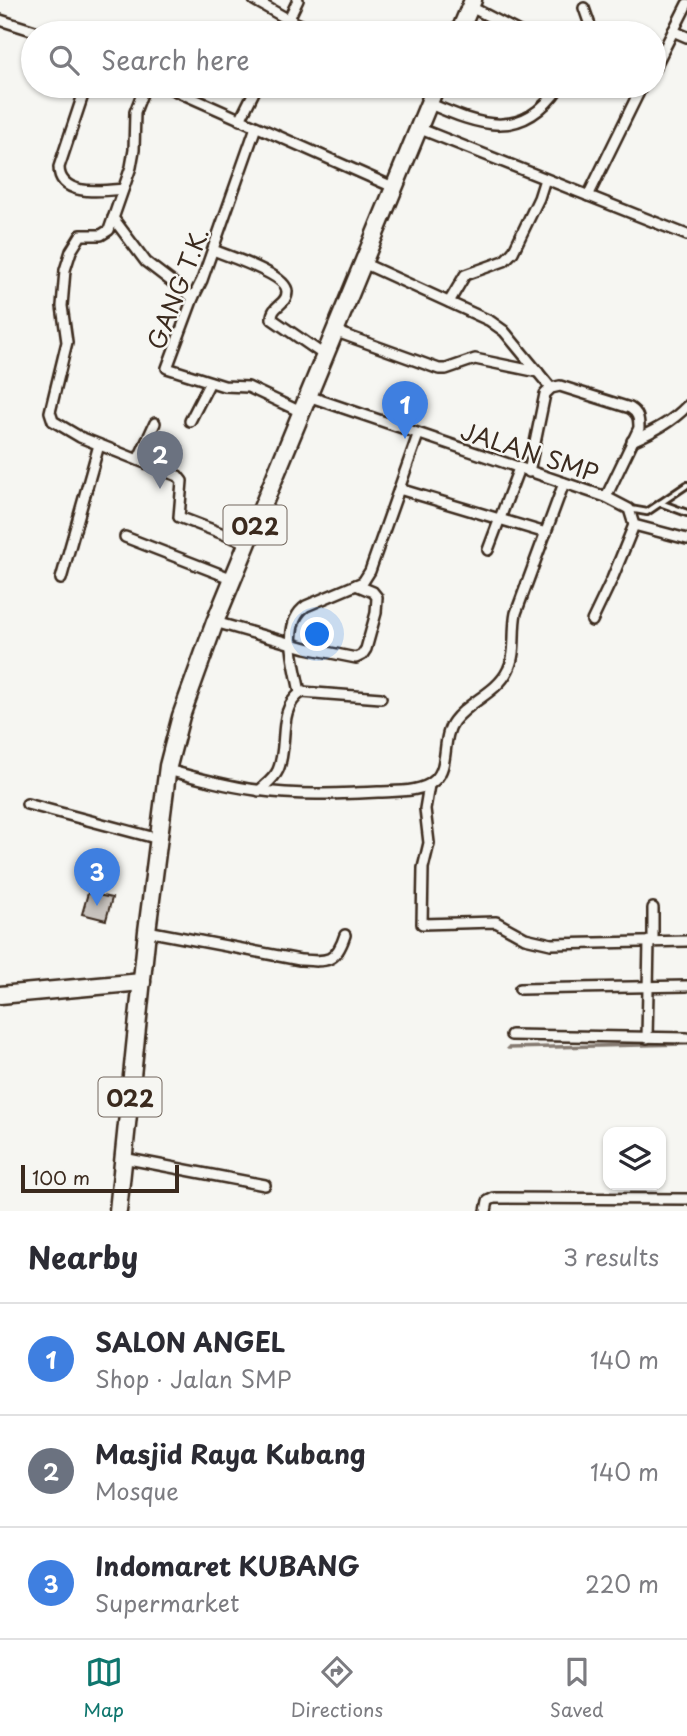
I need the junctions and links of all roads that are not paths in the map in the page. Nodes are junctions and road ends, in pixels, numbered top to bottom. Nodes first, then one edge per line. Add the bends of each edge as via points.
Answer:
1 (254, 0) edge
2 (298, 0) edge
3 (472, 3) edge
4 (687, 4) edge
5 (584, 8) dead end
6 (0, 20) edge
7 (289, 20) joint
8 (464, 21) edge
9 (502, 21) edge
10 (589, 21) edge
11 (21, 27) edge
12 (673, 31) junction
13 (687, 37) edge
14 (666, 45) edge
15 (82, 98) edge
16 (140, 98) edge
17 (192, 98) edge
18 (251, 98) edge
19 (430, 98) edge
20 (551, 98) edge
21 (636, 98) edge
22 (428, 103) junction
23 (240, 120) junction
24 (256, 127) junction
25 (418, 128) junction
26 (545, 179) junction
27 (393, 187) junction
28 (123, 189) junction
29 (588, 196) junction
30 (114, 218) junction
31 (687, 235) edge
32 (213, 250) junction
33 (363, 263) junction
34 (192, 298) junction
35 (449, 302) junction
36 (334, 331) junction
37 (324, 355) junction
38 (538, 372) junction
39 (210, 382) junction
40 (551, 388) junction
41 (308, 396) junction
42 (687, 406) edge
43 (301, 412) junction
44 (190, 421) dead end
45 (155, 423) dead end
46 (418, 435) junction
47 (632, 442) junction
48 (99, 445) junction
49 (138, 460) junction
50 (524, 470) junction
51 (564, 483) junction
52 (687, 485) edge
53 (399, 489) junction
54 (606, 497) junction
55 (660, 503) junction
56 (629, 509) junction
57 (687, 513) edge
58 (500, 519) junction
59 (634, 525) junction
60 (546, 533) junction
61 (125, 537) dead end
62 (687, 540) edge
63 (247, 543) junction
64 (488, 550) dead end
65 (61, 579) dead end
66 (233, 579) junction
67 (356, 585) junction
68 (592, 621) dead end
69 (215, 622) junction
70 (292, 643) junction
71 (300, 694) junction
72 (381, 698) dead end
73 (168, 770) junction
74 (431, 783) junction
75 (259, 790) junction
76 (27, 804) dead end
77 (159, 839) junction
78 (653, 908) dead end
79 (147, 931) junction
80 (345, 935) dead end
81 (687, 941) edge
82 (651, 942) junction
83 (142, 982) junction
84 (649, 985) junction
85 (687, 986) edge
86 (520, 989) dead end
87 (0, 995) edge
88 (511, 1035) dead end
89 (648, 1038) junction
90 (687, 1038) edge
91 (123, 1158) junction
92 (265, 1185) dead end
93 (687, 1199) edge
94 (118, 1211) edge
95 (486, 1211) edge

1 - 7 street
2 - 7 street
3 - 8 highway
3 - 9 street
4 - 12 street
5 - 10 street
6 - 11 street
12 - 13 street
12 - 14 street
15 - 28 street via 59,177 76,189
16 - 28 street
17 - 23 street
18 - 23 street
19 - 22 highway, 022
20 - 22 street via 531,117 501,125 466,120
21 - 29 street
22 - 25 highway, 022
23 - 24 street
24 - 27 street
24 - 32 street, GANG T.K.
25 - 26 street
25 - 27 highway, 022
26 - 29 street
26 - 35 street via 513,253 504,261 465,275
27 - 33 highway, 022
28 - 30 street
29 - 31 street
30 - 34 street via 146,261
30 - 48 street via 106,233 81,235 68,261 62,306 67,342 50,412 53,421
32 - 34 street, GANG T.K.
32 - 37 street via 283,282 287,295 275,306 272,319
33 - 35 street
33 - 36 highway, 022
34 - 39 street, GANG T.K. via 167,368
35 - 38 street via 504,331
36 - 37 highway, 022
36 - 38 street via 439,369 475,359
37 - 41 highway, 022
38 - 40 street
39 - 43 street, GANG T.K. via 248,387
39 - 44 street
40 - 47 street via 560,386 630,408 639,419
40 - 50 street via 545,394
41 - 43 highway, 022
41 - 46 street, JALAN SMP
42 - 47 street
43 - 63 highway, 022
45 - 49 street
46 - 50 street, JALAN SMP
46 - 53 street
47 - 54 street
48 - 49 street
48 - 65 street
49 - 63 street via 181,478 179,517
50 - 51 street, JALAN SMP
50 - 58 street
51 - 54 street, JALAN SMP
51 - 60 street
52 - 55 lane
53 - 58 street
53 - 67 street via 370,571
54 - 56 street, JALAN SMP
55 - 56 lane via 647,512
55 - 57 lane
56 - 59 street
58 - 60 street
58 - 64 street
59 - 62 street
59 - 68 street
60 - 74 street via 516,612 508,670 492,690 455,719 441,772
61 - 66 street
63 - 66 highway, 022
66 - 69 highway, 022
67 - 70 street via 298,611
67 - 70 street via 377,597 362,655 345,657
69 - 70 street
69 - 73 highway, 022 via 181,716
70 - 71 street
71 - 72 street
71 - 75 street via 289,707 278,769
73 - 75 street
73 - 77 highway, 022
74 - 75 street via 400,791 334,794
74 - 82 street via 425,809 429,843 423,868 422,924 495,922 525,939 551,944
76 - 77 street
77 - 79 highway, 022
78 - 82 street
79 - 80 street via 320,962 337,954
79 - 83 highway, 022
81 - 82 street
82 - 84 street
83 - 87 highway
83 - 91 highway, 022
84 - 85 street
84 - 86 street
84 - 89 street
88 - 89 street
89 - 90 street
91 - 92 street
91 - 94 highway, 022
93 - 95 street via 494,1198 488,1201

